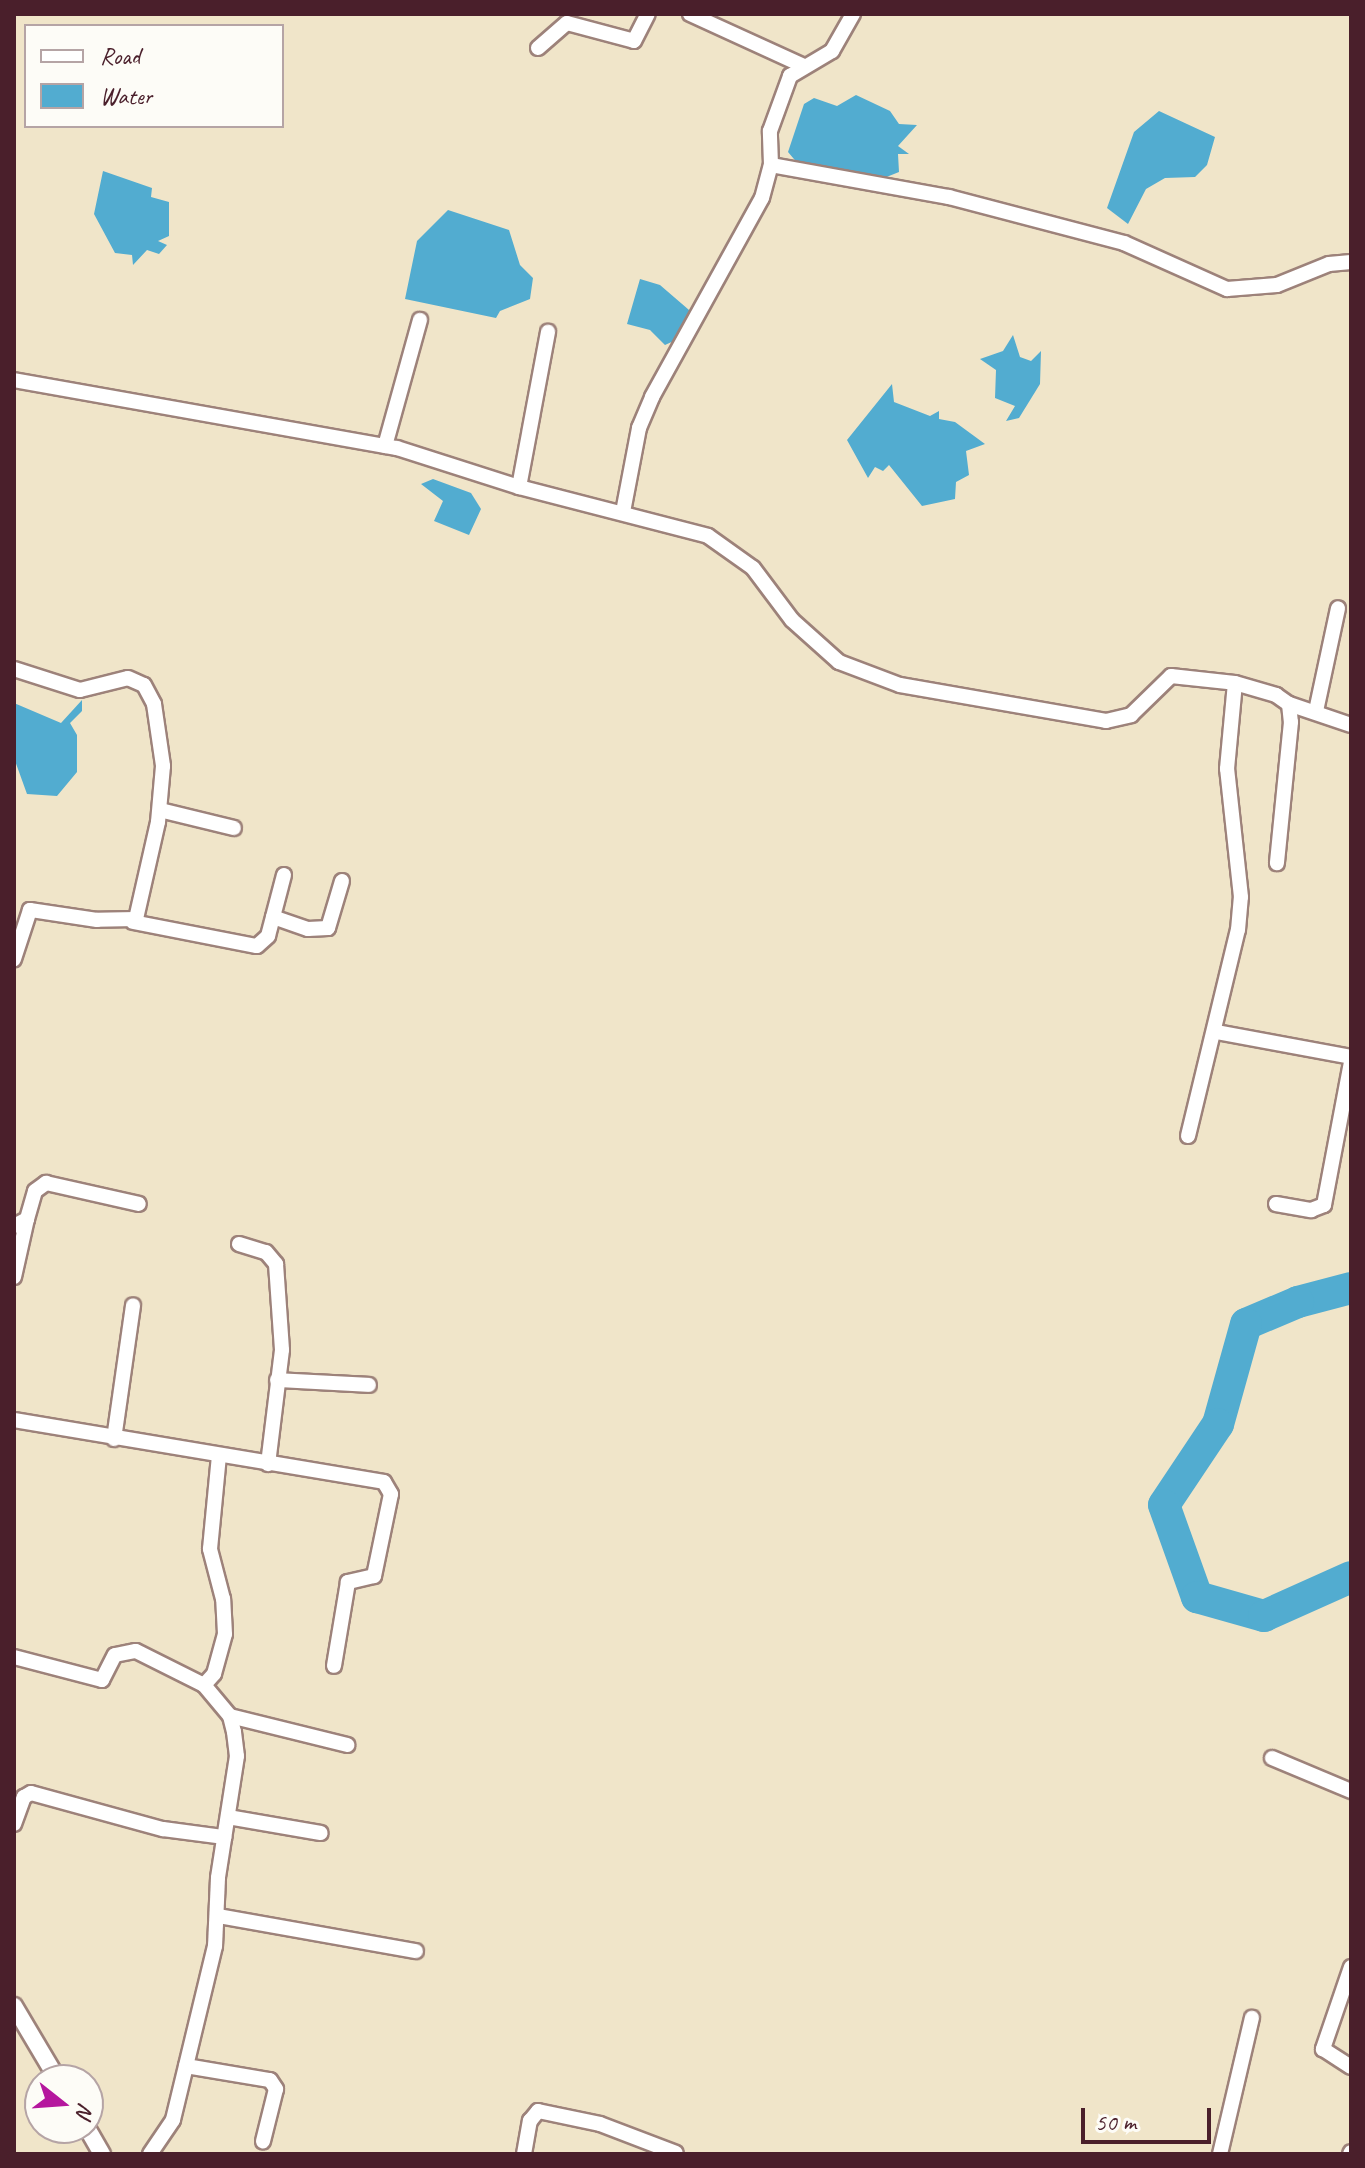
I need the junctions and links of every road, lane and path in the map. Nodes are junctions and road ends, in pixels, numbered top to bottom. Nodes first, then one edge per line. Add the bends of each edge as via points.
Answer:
1 (648, 14) edge
2 (690, 14) edge
3 (853, 14) edge
4 (538, 48) dead end
5 (802, 65) junction
6 (771, 165) junction
7 (1351, 262) edge
8 (420, 320) dead end
9 (548, 332) dead end
10 (14, 380) edge
11 (385, 446) junction
12 (519, 487) junction
13 (623, 512) junction
14 (1338, 608) dead end
15 (14, 669) edge
16 (1235, 683) junction
17 (1289, 704) junction
18 (1316, 711) junction
19 (1351, 725) edge
20 (160, 810) junction
21 (234, 828) dead end
22 (1277, 863) dead end
23 (284, 875) dead end
24 (342, 881) dead end
25 (273, 917) junction
26 (133, 922) junction
27 (14, 959) edge
28 (1216, 1032) junction
29 (1351, 1060) edge
30 (1188, 1136) dead end
31 (139, 1204) dead end
32 (1276, 1204) dead end
33 (20, 1223) edge
34 (239, 1244) dead end
35 (14, 1277) edge
36 (133, 1305) dead end
37 (277, 1380) junction
38 (369, 1385) dead end
39 (14, 1420) edge
40 (114, 1439) junction
41 (219, 1456) junction
42 (268, 1464) junction
43 (14, 1657) edge
44 (334, 1666) dead end
45 (204, 1685) junction
46 (230, 1716) junction
47 (347, 1745) dead end
48 (1272, 1758) dead end
49 (1351, 1791) edge
50 (228, 1817) junction
51 (14, 1824) edge
52 (321, 1833) dead end
53 (224, 1837) junction
54 (219, 1916) junction
55 (416, 1951) dead end
56 (1351, 1967) edge
57 (14, 2006) edge
58 (1252, 2018) dead end
59 (48, 2064) edge
60 (186, 2066) junction
61 (1351, 2067) edge
62 (263, 2141) dead end
63 (153, 2150) edge
64 (676, 2153) edge
65 (524, 2154) edge
66 (1220, 2154) edge

1 - 4 street via 634,41 567,23
2 - 5 street
3 - 5 street via 832,51
5 - 6 street via 790,76 770,131
6 - 7 street via 949,197 1124,243 1227,289 1277,285 1329,264
6 - 13 street via 742,243 652,397 639,428
8 - 11 street
9 - 12 street
10 - 11 street
11 - 12 street
12 - 13 street
13 - 16 street via 721,544 753,568 792,620 839,662 900,685 1106,721 1131,715 1171,676
14 - 18 street
15 - 20 street via 80,690 128,678 144,685 154,704 161,751
16 - 17 street
16 - 28 street via 1227,769 1241,897
17 - 18 street
17 - 22 street
18 - 19 street
20 - 21 street
20 - 26 street
23 - 25 street
24 - 25 street via 328,928 308,929
25 - 26 street via 268,936 257,946
26 - 27 street via 36,908 30,910
28 - 29 street
28 - 30 street
29 - 32 street via 1324,1205 1311,1210
31 - 33 street via 46,1183 35,1191
33 - 35 street
34 - 37 street via 266,1252 276,1264 282,1339
36 - 40 street
37 - 38 street
37 - 42 street
39 - 40 street
40 - 41 street
41 - 42 street
41 - 45 street via 210,1549 223,1599 225,1634 214,1674
42 - 44 street via 369,1478 390,1486 374,1576 348,1582
43 - 45 street via 102,1680 115,1655 136,1651
45 - 46 street
46 - 47 street
46 - 50 street via 237,1756
48 - 49 street
50 - 52 street
50 - 53 street
51 - 53 street via 24,1797 31,1793 163,1829
53 - 54 street
54 - 55 street
54 - 60 street
56 - 61 street via 1323,2049
57 - 59 street
58 - 66 street
60 - 62 street via 270,2080 276,2089
60 - 63 street via 173,2120
64 - 65 street via 600,2124 538,2111 530,2121

